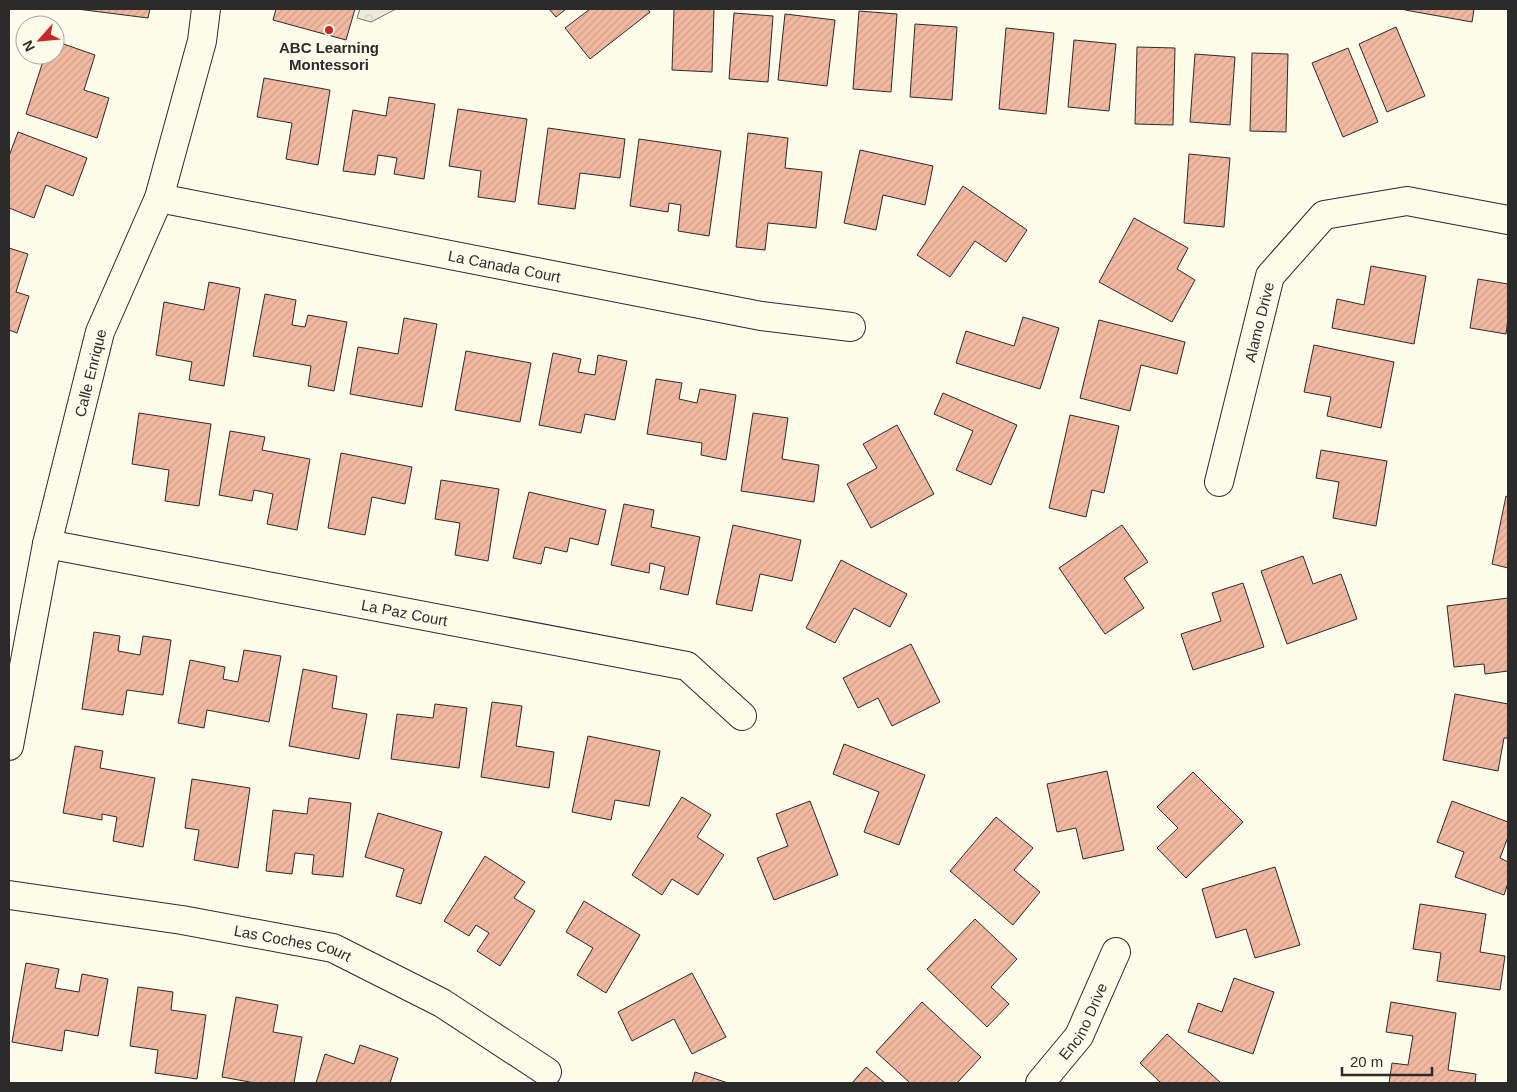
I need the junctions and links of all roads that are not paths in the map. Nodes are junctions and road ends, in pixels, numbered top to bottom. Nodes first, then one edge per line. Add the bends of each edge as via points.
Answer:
1 (206, 9) edge
2 (159, 198) junction
3 (1508, 220) edge
4 (851, 327) dead end
5 (1219, 482) dead end
6 (46, 544) junction
7 (742, 716) dead end
8 (9, 746) edge
9 (9, 895) edge
10 (1116, 952) dead end
11 (547, 1072) dead end
12 (1040, 1083) edge

1 - 2 street, Calle Enrique via 202,41
2 - 4 street, La Canada Court via 761,316
2 - 6 street, Calle Enrique via 100,332
3 - 5 street, Alamo Drive via 1407,201 1324,215 1270,276
6 - 7 street, La Paz Court via 687,666
6 - 8 street, Calle Enrique
9 - 11 street, Las Coches Court via 182,920 333,948 442,1004
10 - 12 street, Encino Drive via 1079,1036

